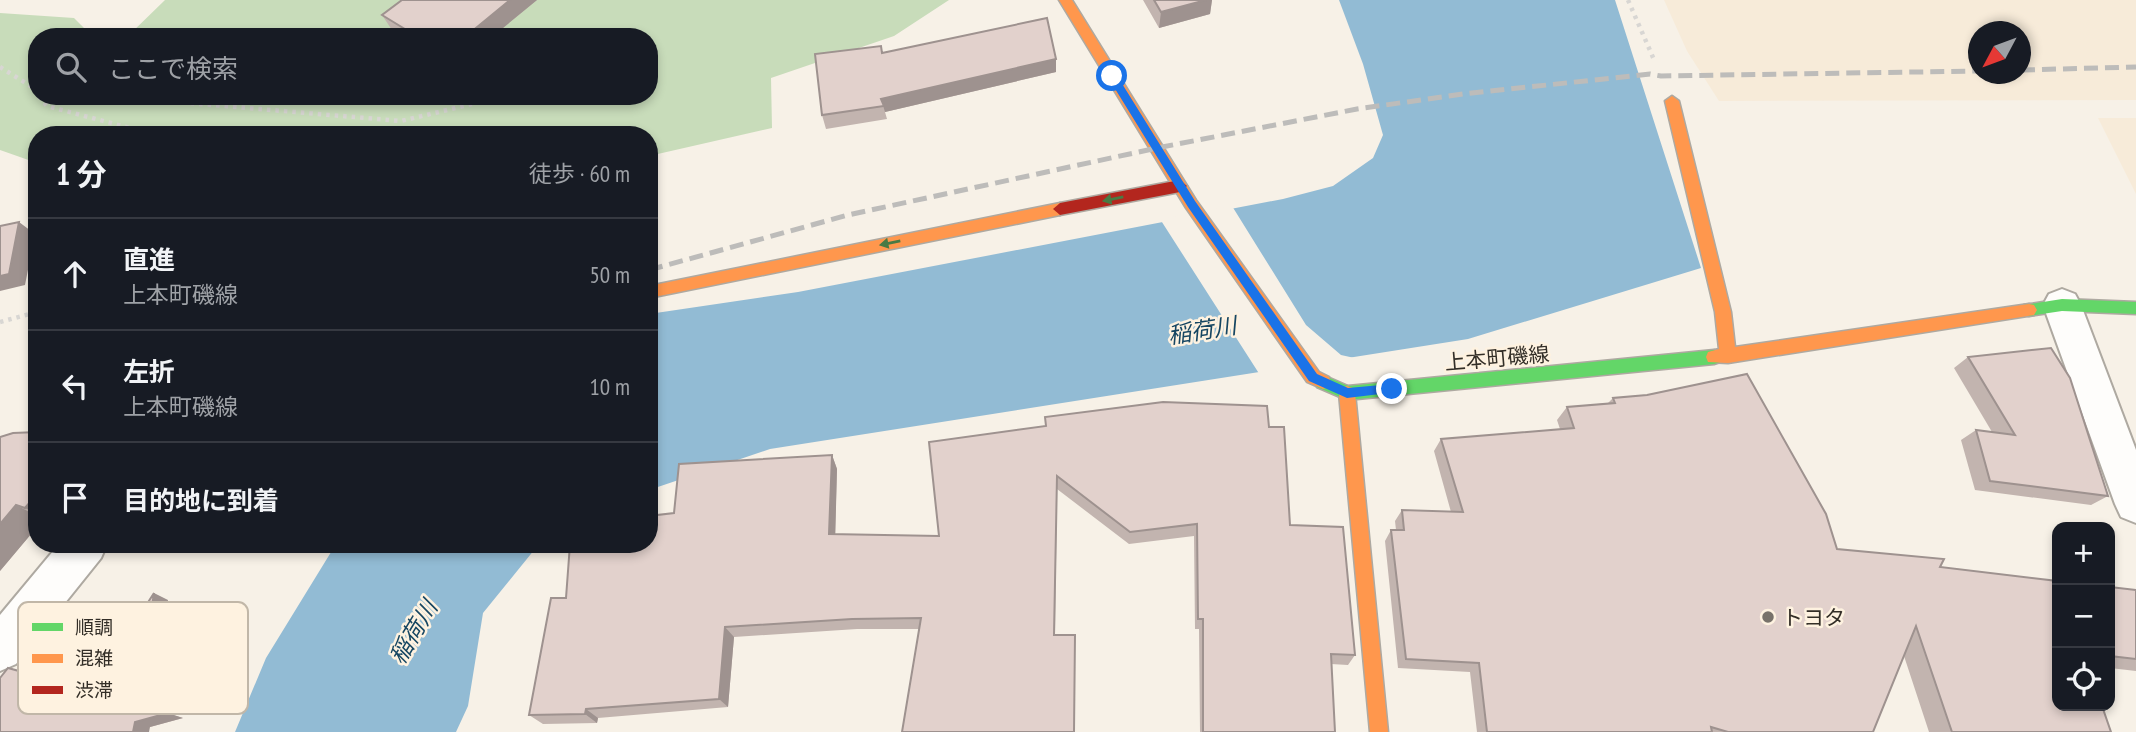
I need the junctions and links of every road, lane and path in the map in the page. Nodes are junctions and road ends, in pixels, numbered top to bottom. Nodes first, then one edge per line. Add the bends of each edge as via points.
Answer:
1 (1065, 0) edge
2 (1628, 0) edge
3 (0, 67) edge
4 (28, 86) edge
5 (1672, 101) joint
6 (46, 105) edge
7 (212, 105) edge
8 (468, 105) edge
9 (122, 126) edge
10 (1180, 186) junction
11 (658, 290) edge
12 (2062, 305) junction
13 (2136, 308) edge
14 (28, 314) edge
15 (0, 322) edge
16 (1728, 356) junction
17 (1347, 393) junction
18 (2136, 504) edge
19 (79, 553) edge
20 (38, 602) edge
21 (18, 627) edge
22 (0, 649) edge
23 (1379, 732) edge

1 - 10 street
2 - 5 path
3 - 4 path
5 - 16 street via 1723,312
6 - 9 path
7 - 8 path via 401,121
10 -> 11 street
10 - 17 street via 1313,377
12 - 13 street, 上本町磯線
12 - 16 street, 上本町磯線
12 - 18 street
14 - 15 path
16 - 17 street, 上本町磯線
17 - 23 street
19 - 20 street
21 - 22 street

